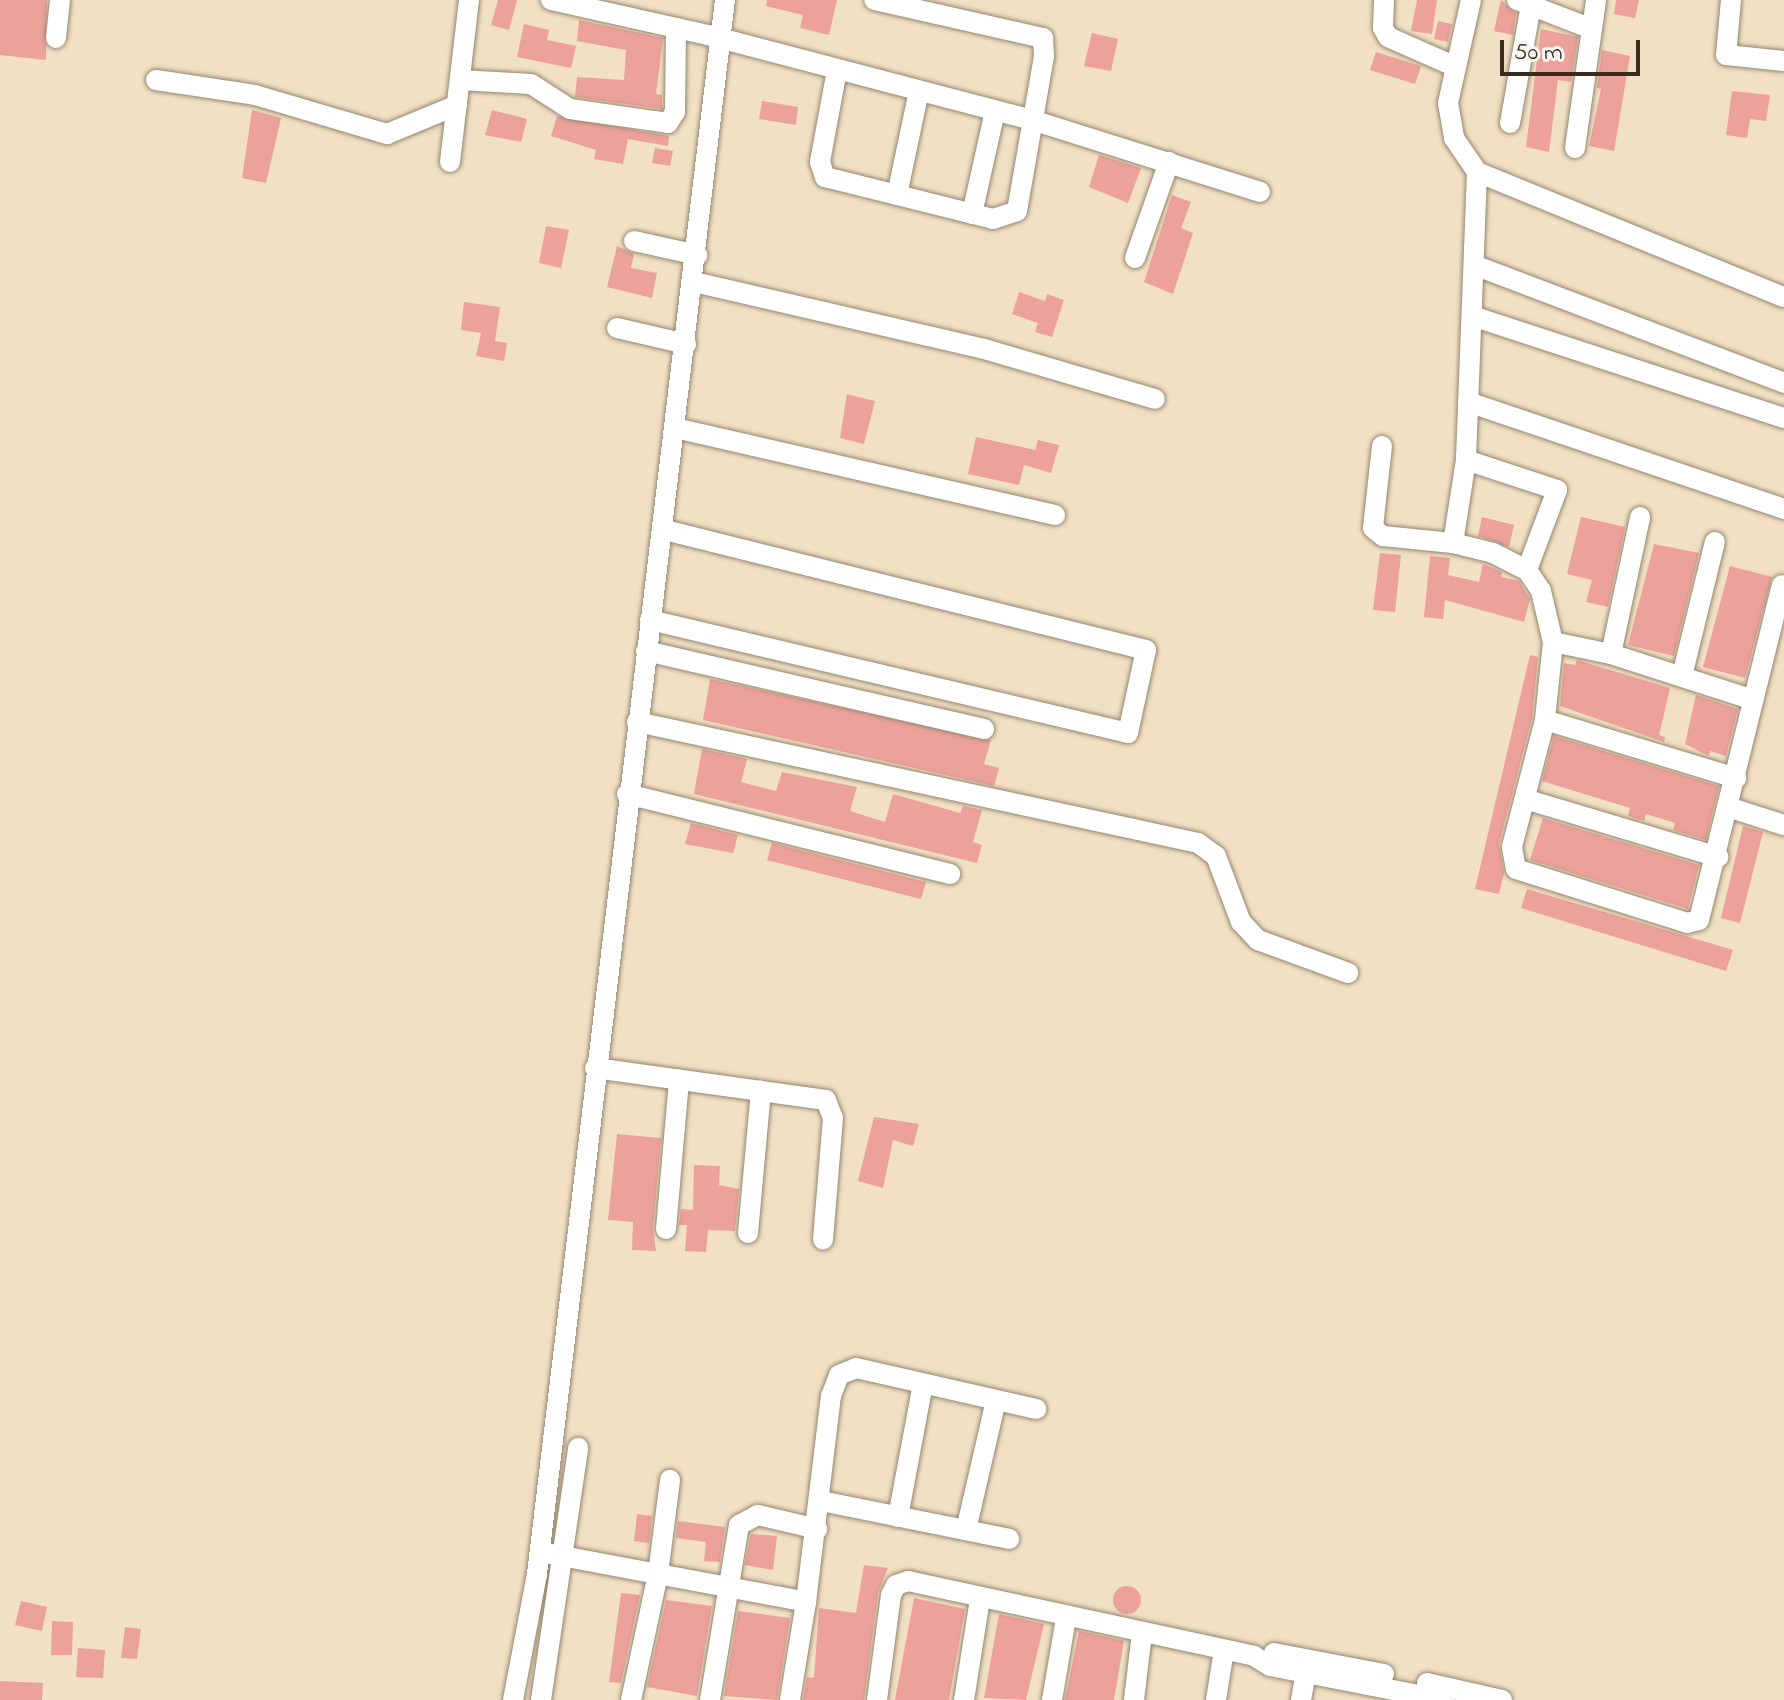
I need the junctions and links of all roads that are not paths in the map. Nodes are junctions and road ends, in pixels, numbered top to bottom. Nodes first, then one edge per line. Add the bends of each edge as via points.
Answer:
1 (60, 0) edge
2 (469, 0) edge
3 (551, 0) edge
4 (725, 0) edge
5 (874, 0) edge
6 (1384, 0) edge
7 (1471, 0) edge
8 (1596, 0) edge
9 (1731, 0) edge
10 (1527, 2) edge
11 (1592, 29) junction
12 (698, 33) junction
13 (56, 38) dead end
14 (1784, 61) edge
15 (1456, 67) junction
16 (837, 70) junction
17 (156, 80) dead end
18 (460, 80) junction
19 (919, 91) junction
20 (457, 105) junction
21 (995, 111) junction
22 (1032, 120) junction
23 (1510, 123) dead end
24 (1575, 148) dead end
25 (450, 162) dead end
26 (1169, 162) junction
27 (1477, 172) junction
28 (1260, 192) dead end
29 (897, 195) junction
30 (972, 214) junction
31 (640, 243) dead end
32 (690, 254) junction
33 (1135, 258) dead end
34 (1474, 265) junction
35 (694, 282) junction
36 (1784, 297) edge
37 (1472, 316) junction
38 (627, 331) dead end
39 (680, 343) junction
40 (1784, 383) edge
41 (1155, 399) dead end
42 (1468, 402) junction
43 (1784, 418) edge
44 (675, 428) junction
45 (1382, 446) dead end
46 (1466, 460) junction
47 (1784, 509) edge
48 (1055, 515) dead end
49 (1640, 517) dead end
50 (662, 529) junction
51 (1715, 542) dead end
52 (1453, 543) junction
53 (1527, 570) junction
54 (1782, 594) edge
55 (650, 620) junction
56 (1553, 642) junction
57 (646, 651) junction
58 (1611, 654) junction
59 (1682, 676) junction
60 (1753, 700) junction
61 (1545, 720) junction
62 (637, 722) junction
63 (984, 729) dead end
64 (1736, 778) junction
65 (627, 794) junction
66 (1525, 799) junction
67 (1731, 808) junction
68 (1784, 825) edge
69 (1718, 857) junction
70 (950, 874) dead end
71 (1348, 973) dead end
72 (595, 1068) junction
73 (679, 1080) junction
74 (761, 1091) junction
75 (666, 1229) dead end
76 (748, 1233) dead end
77 (823, 1240) dead end
78 (923, 1384) junction
79 (996, 1400) junction
80 (1036, 1409) dead end
81 (578, 1448) dead end
82 (670, 1480) dead end
83 (821, 1501) junction
84 (898, 1517) junction
85 (817, 1529) junction
86 (966, 1530) junction
87 (1009, 1539) dead end
88 (540, 1552) junction
89 (564, 1557) junction
90 (658, 1574) junction
91 (728, 1587) junction
92 (980, 1599) junction
93 (806, 1602) junction
94 (1066, 1618) junction
95 (1142, 1633) junction
96 (1224, 1650) junction
97 (1254, 1656) junction
98 (1306, 1673) junction
99 (1390, 1694) edge
100 (513, 1700) edge
101 (541, 1700) edge
102 (631, 1700) edge
103 (710, 1700) edge
104 (790, 1700) edge
105 (877, 1700) edge
106 (964, 1700) edge
107 (1052, 1700) edge
108 (1134, 1700) edge
109 (1216, 1700) edge
110 (1301, 1700) edge
111 (1445, 1700) edge
112 (1502, 1700) edge

1 - 13 street
2 - 18 street
3 - 12 street
4 - 12 street
5 - 22 street via 1043,38
6 - 15 street via 1383,28 1388,37
7 - 15 street
8 - 11 street
9 - 14 street via 1726,55
10 - 11 street
10 - 23 street
11 - 24 street
12 - 16 street
12 - 18 street via 668,123 570,109 531,84
12 - 32 street
15 - 27 street via 1449,122
16 - 19 street
16 - 29 street via 820,162 825,177
17 - 20 street via 255,95 387,134
18 - 20 street
19 - 21 street
19 - 29 street
20 - 25 street
21 - 22 street
21 - 30 street
22 - 26 street
22 - 30 street via 1017,211 993,219
26 - 28 street
26 - 33 street
27 - 34 street
27 - 36 street
29 - 30 street
31 - 32 street
32 - 35 street
34 - 37 street
34 - 40 street
35 - 39 street
35 - 41 street via 984,349
37 - 42 street
37 - 43 street
38 - 39 street
39 - 44 street
42 - 46 street
42 - 47 street
44 - 48 street
44 - 50 street
45 - 52 street via 1372,521 1377,533
46 - 52 street
46 - 53 street via 1557,490
49 - 58 street
50 - 55 street
50 - 55 street via 1146,650 1128,733
51 - 59 street
52 - 53 street via 1493,553
53 - 56 street via 1541,591
54 - 60 street
55 - 57 street
56 - 58 street
56 - 61 street
57 - 62 street
57 - 63 street
58 - 59 street
59 - 60 street
60 - 64 street
61 - 64 street
61 - 66 street
62 - 65 street
62 - 71 street via 1198,843 1216,856 1241,922 1258,940
64 - 67 street
65 - 70 street
65 - 72 street
66 - 69 street
66 - 69 street via 1511,856 1516,869 1530,877 1693,923 1702,916
67 - 68 street
67 - 69 street
72 - 73 street
72 - 88 street
73 - 74 street
73 - 75 street
74 - 76 street
74 - 77 street via 830,1104
78 - 79 street
78 - 83 street via 856,1368 839,1375 831,1396
78 - 84 street
79 - 80 street
79 - 86 street
81 - 89 street
82 - 90 street
83 - 84 street
83 - 85 street
84 - 86 street
85 - 91 street via 746,1517 738,1531
85 - 93 street
86 - 87 street
88 - 89 street
88 - 100 street
89 - 90 street
89 - 101 street
90 - 91 street
90 - 102 street
91 - 93 street
91 - 103 street
92 - 94 street
92 - 105 street via 915,1582 896,1585
92 - 106 street
93 - 104 street
94 - 95 street
94 - 107 street
95 - 96 street
95 - 108 street
96 - 97 street
96 - 109 street
97 - 98 street
97 - 112 street via 1274,1653
98 - 99 street
98 - 110 street
99 - 111 street

